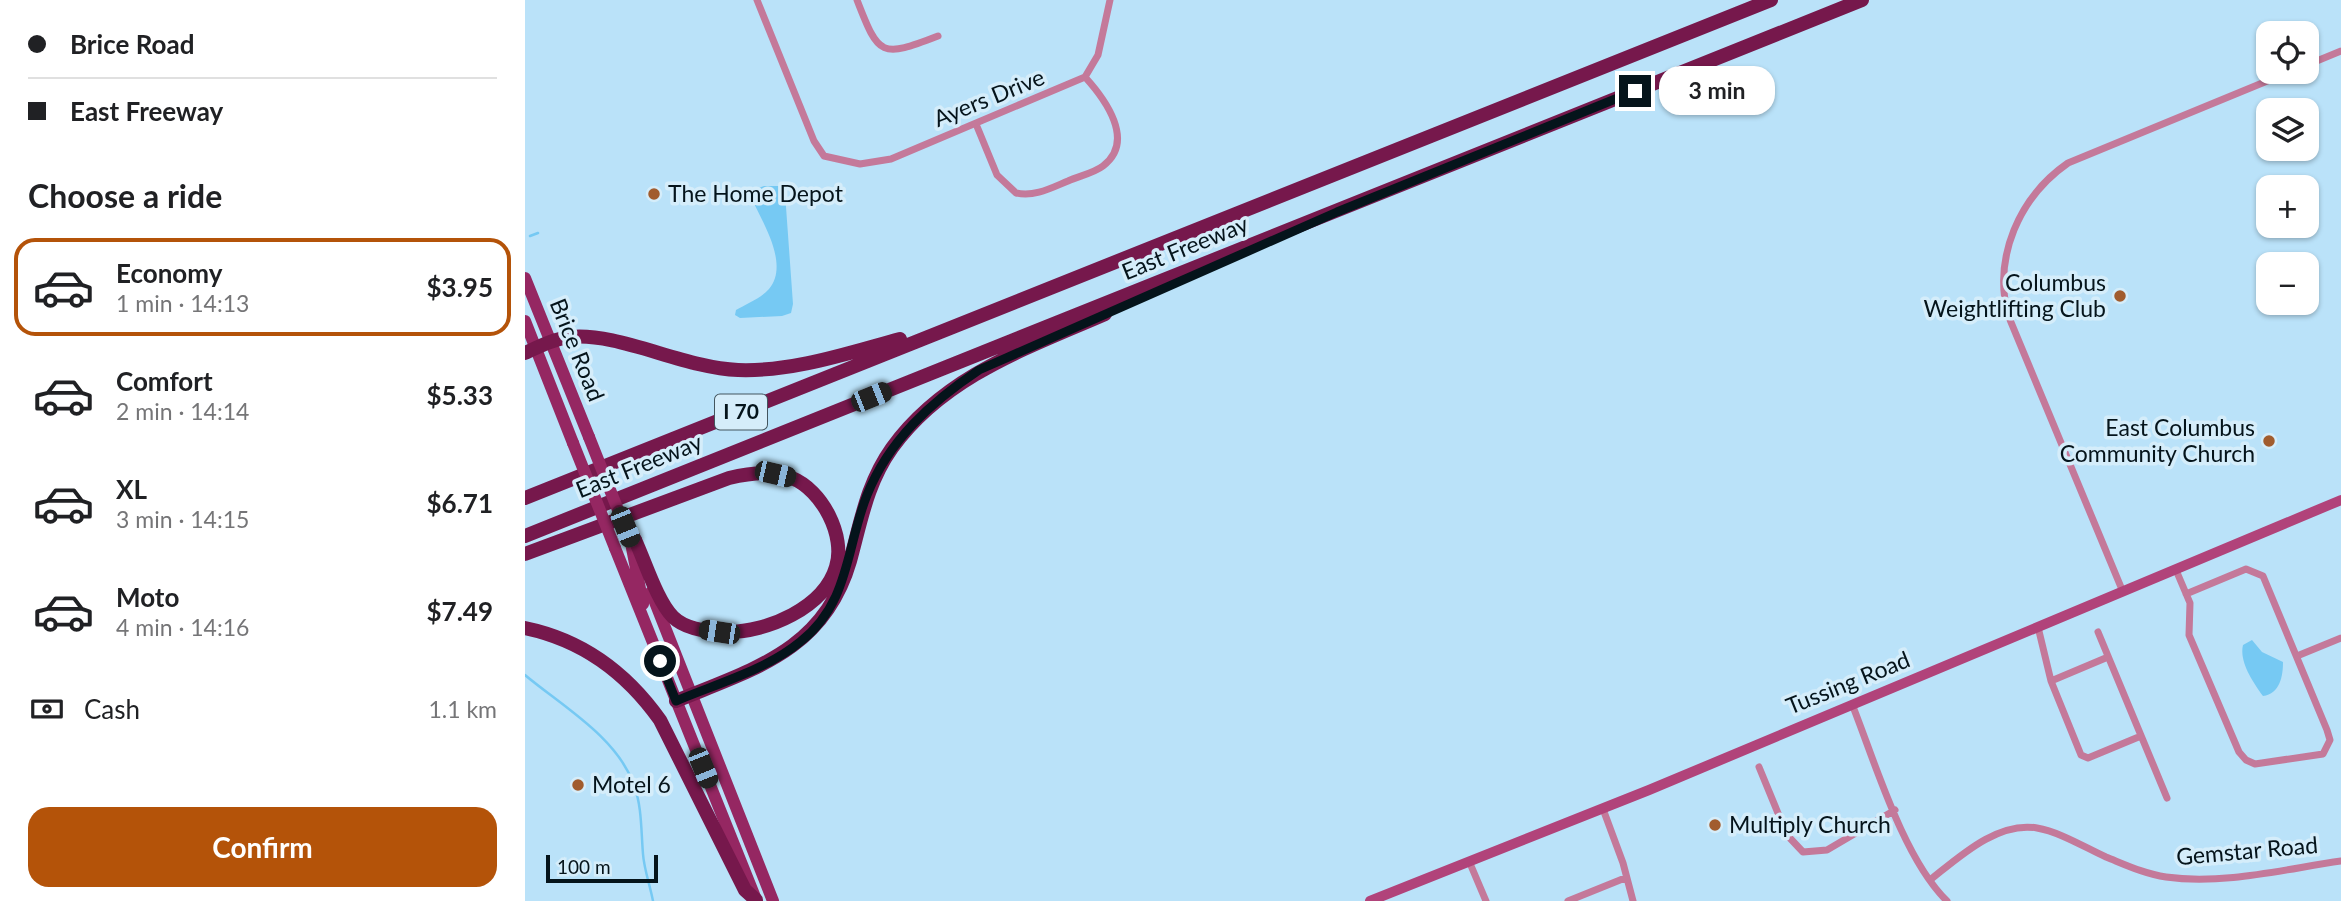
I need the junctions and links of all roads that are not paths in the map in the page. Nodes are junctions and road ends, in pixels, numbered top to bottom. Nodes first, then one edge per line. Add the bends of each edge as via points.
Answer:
1 (757, 0) edge
2 (857, 0) edge
3 (1110, 0) edge
4 (1771, 0) edge
5 (1862, 0) edge
6 (939, 36) dead end
7 (2341, 51) edge
8 (2319, 60) edge
9 (1085, 77) junction
10 (2261, 84) edge
11 (976, 124) junction
12 (1337, 212) junction
13 (525, 278) edge
14 (525, 321) edge
15 (956, 325) junction
16 (551, 341) junction
17 (530, 350) edge
18 (589, 437) junction
19 (525, 498) edge
20 (2341, 500) edge
21 (619, 512) joint
22 (525, 536) edge
23 (633, 541) junction
24 (525, 554) edge
25 (2176, 570) junction
26 (2123, 592) junction
27 (2186, 594) junction
28 (2038, 627) junction
29 (525, 628) edge
30 (2098, 632) dead end
31 (650, 635) junction
32 (2341, 638) edge
33 (2297, 656) junction
34 (2108, 657) junction
35 (2051, 681) junction
36 (692, 695) junction
37 (676, 701) junction
38 (1851, 704) junction
39 (2141, 736) junction
40 (1759, 767) dead end
41 (2167, 798) dead end
42 (1603, 809) junction
43 (1895, 810) junction
44 (1469, 861) junction
45 (2341, 861) edge
46 (1625, 878) junction
47 (1930, 880) junction
48 (756, 901) edge
49 (773, 901) edge
50 (1370, 901) edge
51 (1486, 901) edge
52 (1568, 901) edge
53 (1633, 901) edge
54 (1947, 901) edge

1 - 11 street, Ayers Drive via 814,141 828,157 875,163
2 - 6 street via 872,37 885,49 902,50
3 - 9 street via 1098,55
4 - 15 highway, East Freeway / I 70
5 - 12 highway, East Freeway / I 70
7 - 8 street
9 - 11 street, Ayers Drive
9 - 11 street via 1106,103 1118,131 1114,154 1099,169 1038,193 1016,193 997,175
10 - 26 street via 2068,163 2040,187 2014,228 2004,272 2008,315
12 - 22 highway, East Freeway / I 70
12 - 36 highway via 1008,356 951,389 908,429 877,472 842,585 817,625 782,654
13 - 16 main road, Brice Road
14 - 17 main road, Brice Road
15 - 16 highway via 803,364 760,369 705,366 599,339
15 - 19 highway, East Freeway / I 70
16 - 17 highway
16 - 18 main road, Brice Road
17 - 18 main road, Brice Road
17 - 31 main road, Brice Road, bridge via 573,443
18 - 21 main road, Brice Road, bridge
20 - 25 main road, Tussing Road
21 - 23 highway, bridge
23 - 24 highway via 673,618 719,632 752,631 784,619 821,591 837,566 838,540 817,499 792,478 761,473 729,478
23 - 31 main road, Brice Road
23 - 36 main road
25 - 26 main road, Tussing Road
25 - 27 street
26 - 28 main road, Tussing Road
27 - 33 street via 2246,569 2255,570 2263,576
27 - 33 street via 2189,635 2239,752 2255,764 2323,754 2328,747 2327,730
28 - 35 street
28 - 38 main road, Tussing Road
29 - 48 highway via 580,645 642,695 660,720 745,890
30 - 34 street
31 - 37 main road, Brice Road
32 - 33 street
34 - 35 street
34 - 39 street
35 - 39 street via 2083,757
36 - 37 highway
36 - 49 main road
37 - 48 main road, Brice Road
38 - 42 main road, Tussing Road
38 - 43 street
39 - 41 street
40 - 43 street via 1787,835 1803,852 1827,850
42 - 44 main road, Tussing Road
42 - 46 street
43 - 47 street
44 - 50 main road, Tussing Road
44 - 51 street
45 - 47 street, Gemstar Road via 2205,879 2165,877 2028,827 1970,848
46 - 52 street
46 - 53 street
47 - 54 street

